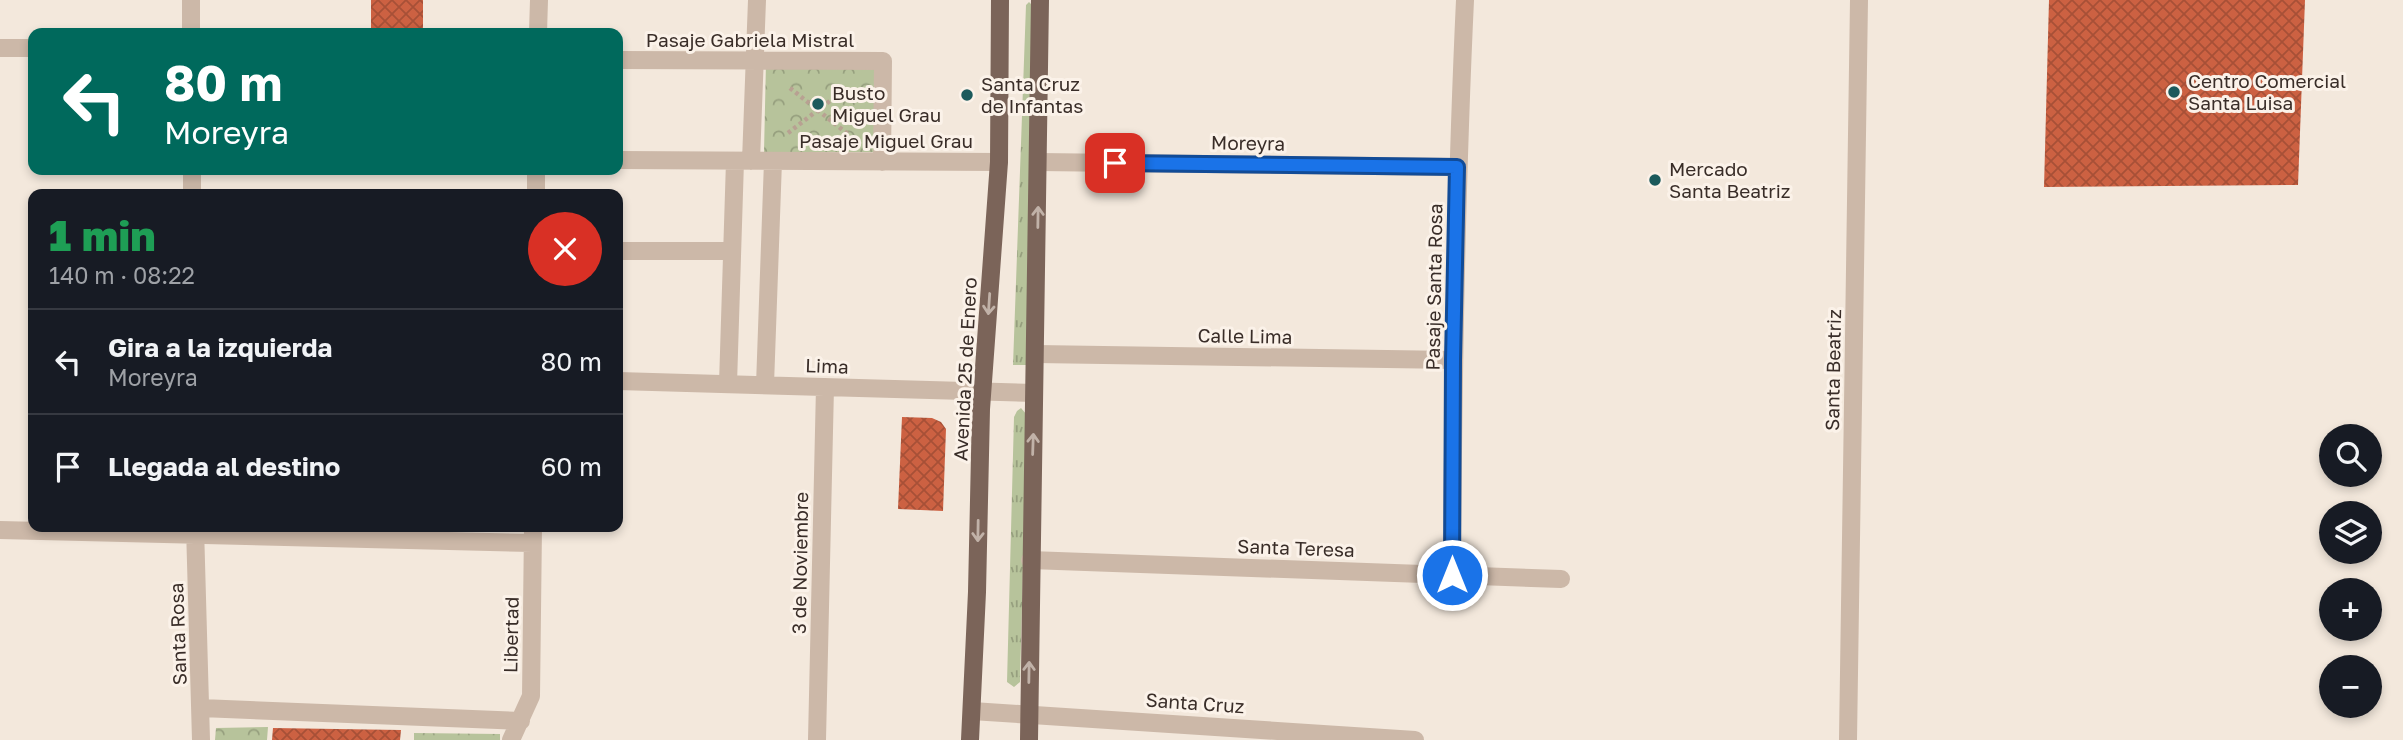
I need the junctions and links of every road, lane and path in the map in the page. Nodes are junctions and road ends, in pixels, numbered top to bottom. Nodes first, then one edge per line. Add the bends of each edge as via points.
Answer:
1 (191, 0) edge
2 (539, 0) edge
3 (757, 0) edge
4 (1000, 0) edge
5 (1040, 0) edge
6 (1465, 0) edge
7 (1859, 0) edge
8 (191, 28) edge
9 (538, 28) edge
10 (0, 48) edge
11 (28, 48) edge
12 (623, 60) edge
13 (755, 61) junction
14 (883, 61) junction
15 (818, 110) junction
16 (787, 134) dead end
17 (623, 160) edge
18 (743, 161) junction
19 (773, 161) junction
20 (882, 162) junction
21 (999, 162) junction
22 (1038, 162) junction
23 (1457, 167) junction
24 (623, 251) edge
25 (732, 251) junction
26 (1036, 354) junction
27 (1453, 360) junction
28 (623, 381) edge
29 (728, 384) junction
30 (765, 385) junction
31 (825, 387) junction
32 (983, 391) junction
33 (1034, 393) junction
34 (0, 530) edge
35 (28, 530) edge
36 (195, 532) edge
37 (330, 532) edge
38 (533, 535) edge
39 (1030, 560) junction
40 (1452, 575) junction
41 (1561, 579) dead end
42 (201, 708) junction
43 (972, 711) junction
44 (1029, 713) junction
45 (521, 720) junction
46 (201, 740) edge
47 (511, 740) edge
48 (817, 740) edge
49 (970, 740) edge
50 (1029, 740) edge
51 (1415, 740) edge
52 (1848, 740) edge

1 - 8 street
2 - 9 street
3 - 13 street
4 - 21 main road, Avenida 25 de Enero
5 - 22 main road
6 - 23 street, Pasaje Santa Rosa
7 - 52 street, Santa Beatriz
10 - 11 street
12 - 13 street, Pasaje Gabriela Mistral
13 - 14 street, Pasaje Gabriela Mistral
13 - 15 path
13 - 18 street
14 - 15 path
14 - 20 street
15 - 16 path
15 - 20 path
17 - 18 street, Pasaje Miguel Grau
18 - 19 street, Pasaje Miguel Grau
18 - 25 street
19 - 20 street, Pasaje Miguel Grau
19 - 30 street, Pasaje Miguel Grau
20 - 21 street, Pasaje Miguel Grau
21 -> 32 main road, Avenida 25 de Enero
22 - 23 street, Moreyra
26 -> 22 main road
23 - 27 street, Pasaje Santa Rosa
24 - 25 street
25 - 29 street
26 - 27 street, Calle Lima
26 - 33 main road
27 - 40 street, Pasaje Santa Rosa
28 - 29 street, Lima
29 - 30 street, Lima
30 - 31 street, Lima
31 - 32 street, Lima
31 - 48 street, 3 de Noviembre
32 - 33 street, Lima
32 -> 43 main road, Avenida 25 de Enero
39 -> 33 main road
34 - 35 street
36 - 42 street, Santa Rosa
37 - 38 street
38 - 45 street, Libertad via 531,696
39 - 40 street, Santa Teresa
44 -> 39 main road
40 - 41 street, Santa Teresa
42 - 45 street
42 - 46 street, Santa Rosa
43 - 44 street, Santa Cruz
43 - 49 main road, Avenida 25 de Enero
44 - 50 main road
44 - 51 street, Santa Cruz
45 - 47 street, Libertad

